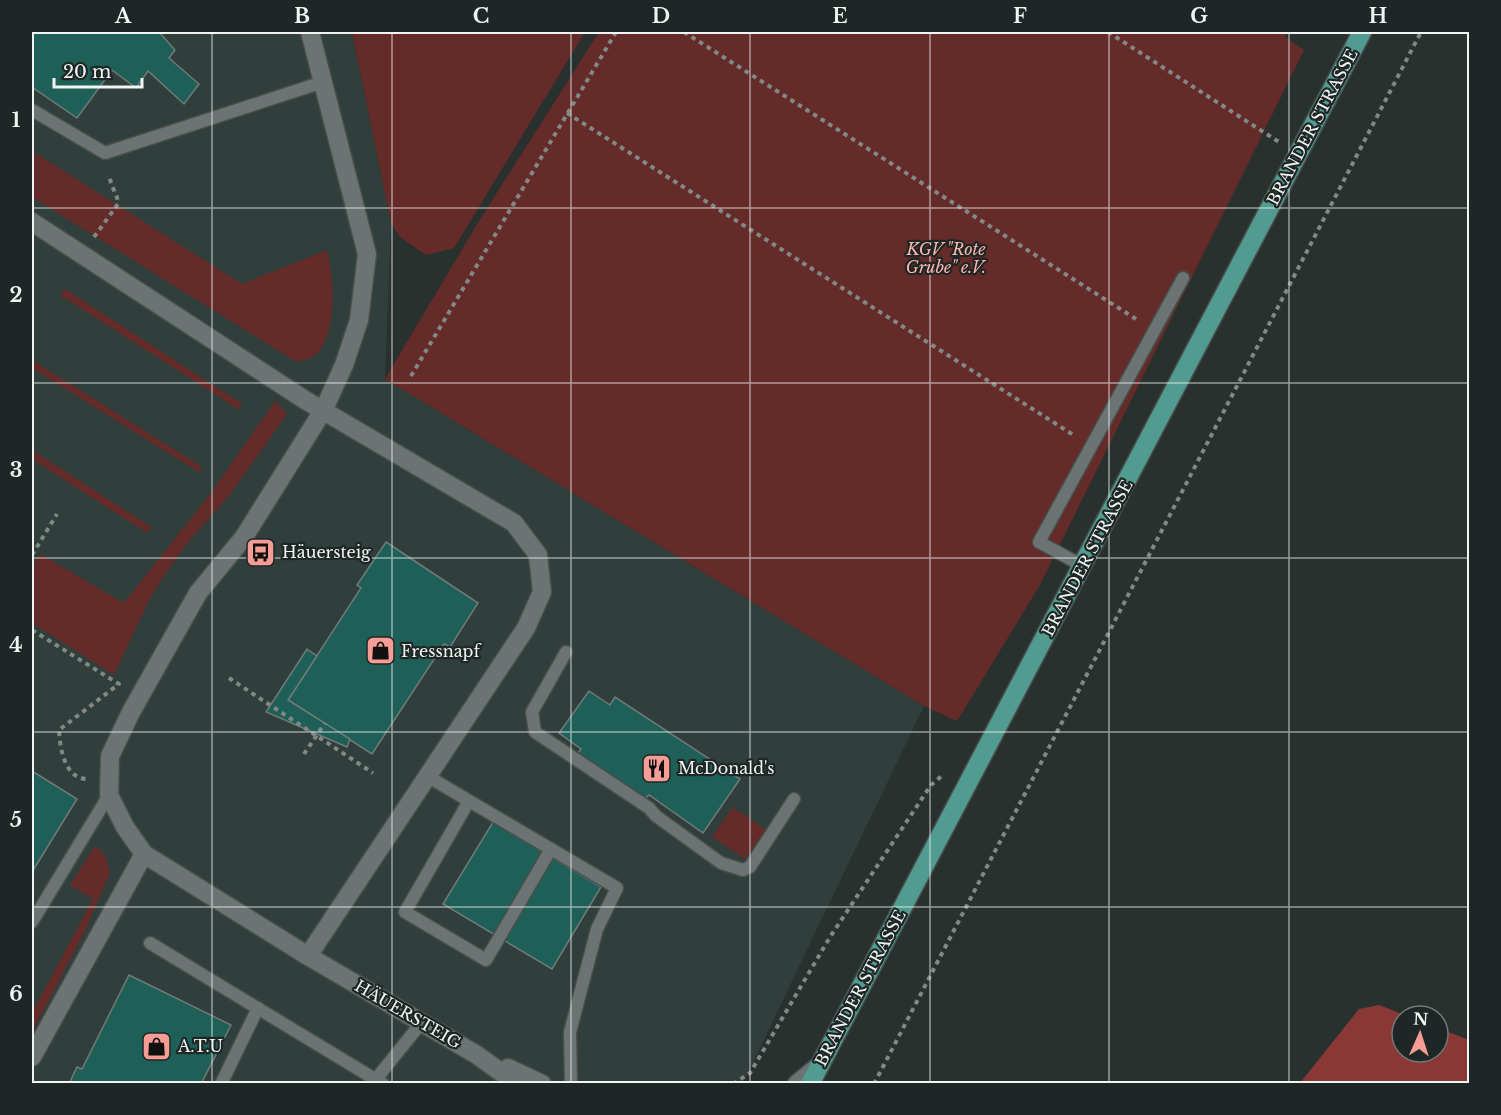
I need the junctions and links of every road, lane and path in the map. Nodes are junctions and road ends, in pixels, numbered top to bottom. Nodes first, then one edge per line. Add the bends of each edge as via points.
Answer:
1 (310, 32) edge
2 (615, 32) edge
3 (684, 32) edge
4 (1108, 32) edge
5 (1362, 32) edge
6 (1421, 32) edge
7 (323, 82) junction
8 (32, 110) edge
9 (567, 113) junction
10 (110, 151) junction
11 (1298, 154) junction
12 (32, 222) edge
13 (100, 229) dead end
14 (1183, 278) dead end
15 (1154, 331) junction
16 (411, 376) dead end
17 (324, 410) junction
18 (1091, 446) junction
19 (57, 514) dead end
20 (32, 555) edge
21 (1083, 566) junction
22 (32, 630) edge
23 (566, 652) dead end
24 (229, 678) dead end
25 (325, 723) dead end
26 (59, 730) dead end
27 (316, 736) junction
28 (304, 754) dead end
29 (948, 770) dead end
30 (373, 773) dead end
31 (427, 776) junction
32 (110, 795) junction
33 (794, 799) dead end
34 (469, 801) junction
35 (551, 849) junction
36 (144, 854) junction
37 (32, 922) edge
38 (150, 943) dead end
39 (308, 956) junction
40 (258, 1008) junction
41 (422, 1022) junction
42 (477, 1055) junction
43 (32, 1057) edge
44 (819, 1066) junction
45 (377, 1082) edge
46 (221, 1083) edge
47 (517, 1083) edge
48 (542, 1083) edge
49 (571, 1083) edge
50 (733, 1083) edge
51 (797, 1083) edge
52 (810, 1083) edge
53 (874, 1083) edge

1 - 7 street, HÄUERSTEIG
2 - 9 path
3 - 15 path
4 - 11 path
5 - 11 main road, BRANDER STRASSE
6 - 53 path
7 - 10 lane
7 - 17 street, HÄUERSTEIG via 367,254 359,320
8 - 10 lane via 105,153
9 - 16 path
9 - 18 path
10 - 13 path via 110,186 118,204
11 - 21 main road, BRANDER STRASSE
12 - 17 street
14 - 15 lane
15 - 18 lane
17 - 31 street via 514,523 538,555 542,592 526,628
17 - 32 street, HÄUERSTEIG via 244,537 198,593 131,712 110,756
18 - 21 lane via 1039,542
19 - 20 path
21 - 44 main road, BRANDER STRASSE
22 - 26 path via 119,684
23 - 33 lane via 532,712 535,732 649,808 721,863 743,870 750,867
24 - 27 path
25 - 27 path
27 - 28 path
27 - 30 path
29 - 50 path via 931,785 830,936 750,1073
31 - 34 lane
31 - 39 street
32 - 36 street, HÄUERSTEIG
32 - 37 lane via 56,877
34 - 35 lane
34 - 35 lane via 405,912 486,960
35 - 49 lane via 617,888 597,929 570,1032
36 - 39 street, HÄUERSTEIG
36 - 43 street
38 - 40 lane
39 - 41 street, HÄUERSTEIG
40 - 45 lane
40 - 46 lane
41 - 42 street, HÄUERSTEIG
41 - 45 lane
42 - 47 street, HÄUERSTEIG
42 - 48 street, HÄUERSTEIG
44 - 51 street
44 - 52 main road, BRANDER STRASSE

